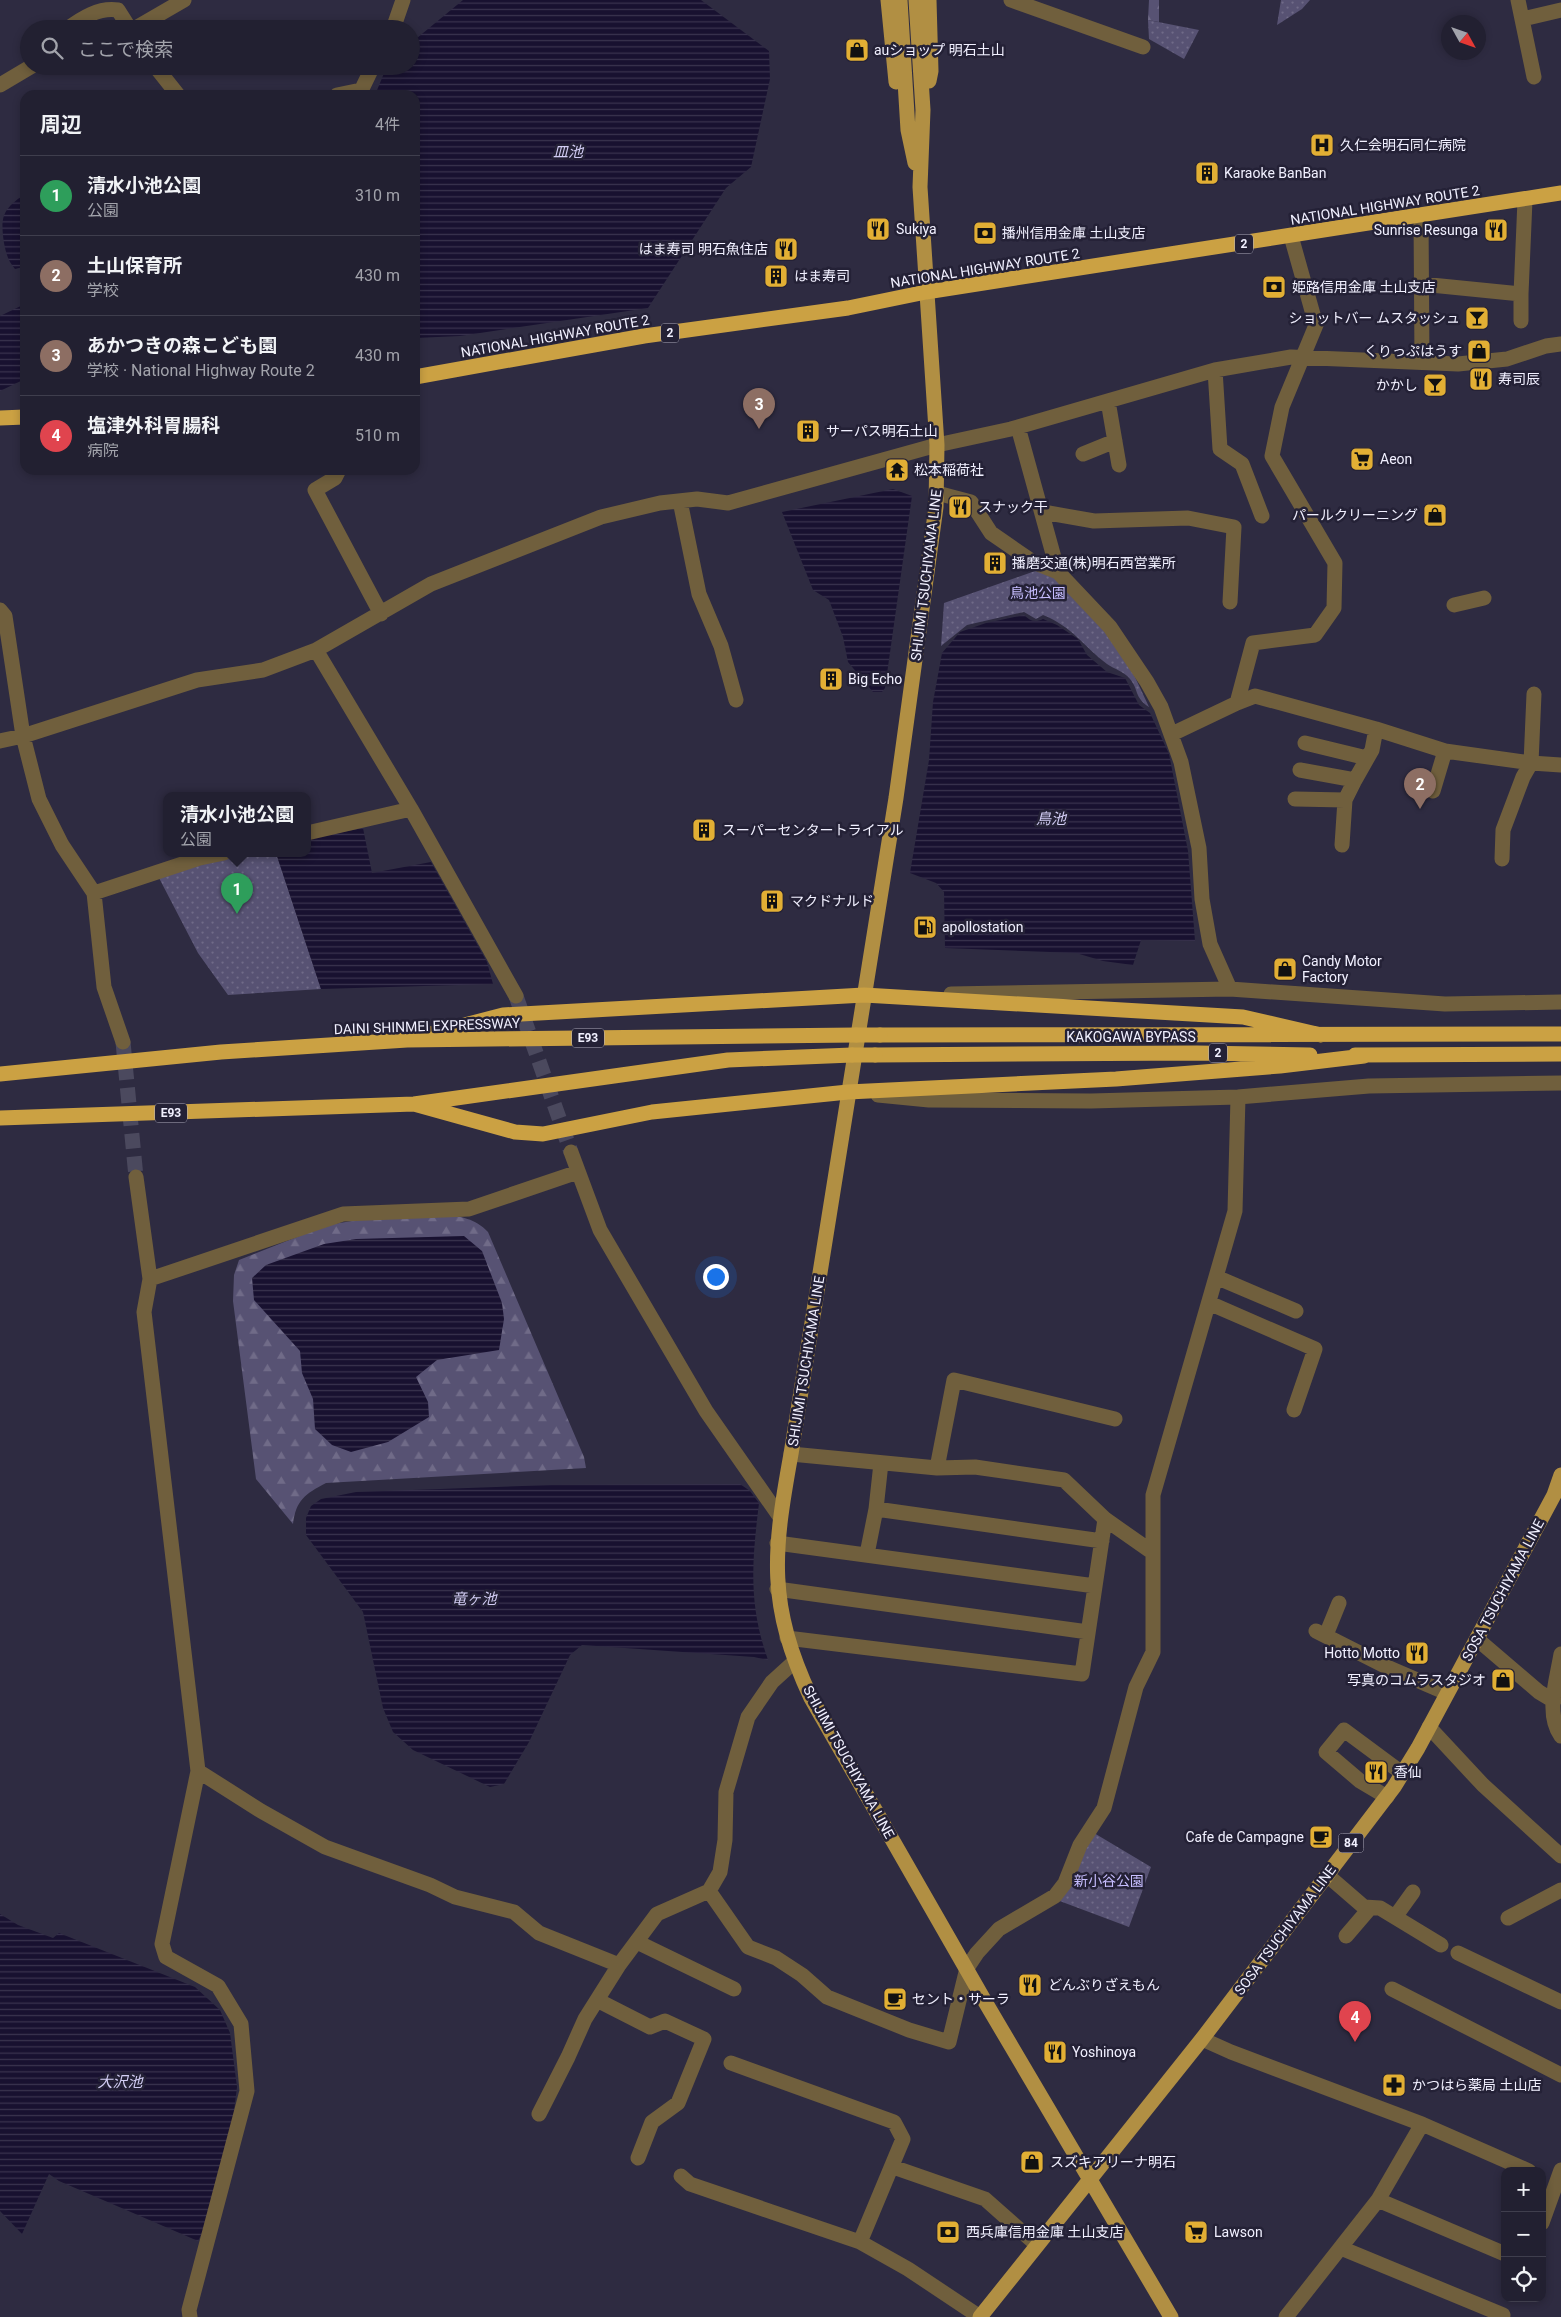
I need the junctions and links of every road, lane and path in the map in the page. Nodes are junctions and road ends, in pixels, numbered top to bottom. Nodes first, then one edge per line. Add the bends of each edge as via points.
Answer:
1 (184, 0) edge
2 (403, 0) edge
3 (888, 0) edge
4 (900, 0) edge
5 (916, 0) edge
6 (929, 0) edge
7 (1011, 0) edge
8 (1518, 0) edge
9 (1561, 10) edge
10 (1523, 19) junction
11 (79, 20) edge
12 (124, 20) edge
13 (150, 20) edge
14 (396, 20) edge
15 (1143, 47) dead end
16 (20, 73) edge
17 (162, 75) edge
18 (369, 75) edge
19 (1534, 78) dead end
20 (0, 85) edge
21 (174, 90) edge
22 (361, 90) edge
23 (923, 110) junction
24 (908, 130) junction
25 (920, 187) junction
26 (1561, 194) edge
27 (1525, 200) junction
28 (1422, 216) junction
29 (1291, 236) junction
30 (1421, 284) junction
31 (926, 292) junction
32 (1521, 294) junction
33 (1521, 321) dead end
34 (1561, 344) edge
35 (1304, 358) junction
36 (1422, 362) junction
37 (1215, 370) junction
38 (420, 376) edge
39 (1108, 401) junction
40 (20, 417) edge
41 (0, 418) edge
42 (1018, 427) junction
43 (1114, 441) junction
44 (937, 444) junction
45 (1083, 454) dead end
46 (1118, 465) dead end
47 (337, 475) edge
48 (937, 493) junction
49 (680, 501) junction
50 (1043, 512) junction
51 (1262, 516) dead end
52 (1058, 572) junction
53 (1484, 598) dead end
54 (1230, 602) dead end
55 (1454, 605) dead end
56 (0, 610) edge
57 (381, 614) junction
58 (316, 650) junction
59 (1534, 694) dead end
60 (736, 700) dead end
61 (1237, 703) junction
62 (1376, 729) junction
63 (1172, 734) junction
64 (23, 736) junction
65 (0, 741) edge
66 (1305, 743) dead end
67 (1445, 751) junction
68 (1367, 758) junction
69 (1531, 763) junction
70 (1561, 765) edge
71 (1300, 770) dead end
72 (1355, 780) junction
73 (1433, 791) dead end
74 (1294, 799) dead end
75 (1345, 800) junction
76 (411, 809) junction
77 (311, 832) edge
78 (1342, 845) dead end
79 (205, 857) edge
80 (1502, 859) dead end
81 (94, 893) junction
82 (1230, 989) junction
83 (864, 995) junction
84 (516, 996) tunnel mouth
85 (1561, 1002) edge
86 (856, 1034) joint
87 (1561, 1034) edge
88 (1321, 1035) junction
89 (407, 1040) junction
90 (123, 1042) tunnel mouth
91 (1561, 1054) edge
92 (852, 1055) joint
93 (1364, 1056) junction
94 (0, 1074) edge
95 (1561, 1083) edge
96 (848, 1092) junction
97 (1238, 1097) junction
98 (414, 1104) junction
99 (0, 1118) edge
100 (571, 1152) tunnel mouth
101 (578, 1172) junction
102 (136, 1177) tunnel mouth
103 (1216, 1277) junction
104 (150, 1278) junction
105 (1208, 1303) junction
106 (1296, 1310) dead end
107 (1294, 1410) dead end
108 (1114, 1419) dead end
109 (791, 1454) junction
110 (881, 1463) junction
111 (937, 1468) junction
112 (1561, 1475) edge
113 (1557, 1497) edge
114 (876, 1510) junction
115 (780, 1517) junction
116 (1105, 1520) junction
117 (1102, 1541) junction
118 (777, 1543) junction
119 (1152, 1552) junction
120 (867, 1554) junction
121 (1095, 1586) junction
122 (777, 1588) junction
123 (1338, 1603) dead end
124 (1088, 1632) junction
125 (787, 1638) junction
126 (1477, 1638) junction
127 (1561, 1654) edge
128 (794, 1662) junction
129 (1448, 1693) junction
130 (1554, 1701) junction
131 (1429, 1727) junction
132 (1561, 1736) edge
133 (198, 1771) junction
134 (1402, 1773) junction
135 (1387, 1797) junction
136 (1554, 1843) edge
137 (1561, 1856) edge
138 (1327, 1875) junction
139 (1561, 1890) edge
140 (709, 1891) junction
141 (1413, 1892) dead end
142 (1378, 1905) junction
143 (1394, 1917) junction
144 (1508, 1918) dead end
145 (1346, 1936) dead end
146 (637, 1942) junction
147 (1441, 1944) dead end
148 (1458, 1953) dead end
149 (619, 1965) junction
150 (966, 1968) junction
151 (734, 1988) dead end
152 (1392, 1988) dead end
153 (597, 2000) junction
154 (1561, 2002) edge
155 (1202, 2039) junction
156 (730, 2063) dead end
157 (1561, 2075) edge
158 (539, 2114) dead end
159 (1422, 2124) junction
160 (638, 2158) dead end
161 (893, 2167) junction
162 (1520, 2167) edge
163 (681, 2176) dead end
164 (1546, 2177) edge
165 (1091, 2180) junction
166 (1559, 2180) edge
167 (1378, 2200) junction
168 (1546, 2213) edge
169 (860, 2242) junction
170 (1037, 2245) junction
171 (1340, 2248) junction
172 (1501, 2252) edge
173 (1503, 2315) dead end
174 (190, 2317) edge
175 (980, 2317) edge
176 (1171, 2317) edge
177 (1286, 2317) edge

1 - 13 street
2 - 14 street
3 - 24 main road via 896,87
4 - 24 main road
5 - 23 main road
6 - 23 main road via 931,72
7 - 15 street
8 - 10 street
9 - 10 street
10 - 19 street
11 - 12 street via 106,8 118,10
16 - 20 street
17 - 21 street
18 - 22 street
23 - 25 main road
24 - 25 main road
25 - 31 main road, SHIJIMI TSUCHIYAMA LINE
26 - 27 highway, NATIONAL HIGHWAY ROUTE 2 / 2
27 - 28 highway, NATIONAL HIGHWAY ROUTE 2 / 2
27 - 32 street
28 - 29 highway, NATIONAL HIGHWAY ROUTE 2 / 2
28 - 30 street
29 - 31 highway, NATIONAL HIGHWAY ROUTE 2 / 2
29 - 35 street via 1316,326
30 - 32 street
30 - 36 street
31 - 38 highway, NATIONAL HIGHWAY ROUTE 2 / 2 via 848,308 644,336
31 - 44 main road, SHIJIMI TSUCHIYAMA LINE
32 - 33 street
34 - 36 street via 1507,359 1458,364
35 - 36 street
35 - 37 street via 1291,357
35 - 61 street via 1282,407 1272,456 1335,563 1334,608 1315,635 1252,643
37 - 39 street
37 - 51 street via 1220,449 1242,464
39 - 42 street
39 - 43 street
40 - 41 highway
42 - 44 street
42 - 50 street
43 - 45 street
43 - 46 street
44 - 48 main road, SHIJIMI TSUCHIYAMA LINE
44 - 49 street via 728,503 697,499
47 - 57 street via 315,490
48 - 52 street via 971,502 991,533 1032,562
48 - 83 main road, SHIJIMI TSUCHIYAMA LINE
49 - 57 street via 601,517 544,538 431,584
49 - 60 street via 699,594 721,646
50 - 52 street
50 - 54 street via 1094,521 1188,518 1234,527
52 - 63 street via 1110,627 1148,682
53 - 55 street
56 - 64 street via 5,616
57 - 58 street
58 - 64 street via 263,670 197,680
58 - 76 street
59 - 69 street
61 - 62 street via 1256,696
61 - 63 street
62 - 67 street
62 - 68 street
63 - 82 street via 1181,762 1198,848 1210,944
64 - 65 street
64 - 81 street via 39,799 62,845
66 - 68 street
67 - 69 street
67 - 73 street
68 - 72 street
69 - 70 street
69 - 80 street via 1503,830
71 - 72 street
72 - 75 street
74 - 75 street
75 - 78 street
76 - 77 street
76 - 84 street
79 - 81 street
81 - 90 street via 104,988
82 - 83 street
82 - 85 street via 1445,1004
83 - 88 highway via 1243,1017
83 - 89 highway via 503,1015
83 - 96 main road, SHIJIMI TSUCHIYAMA LINE
86 - 88 highway, KAKOGAWA BYPASS / 2, bridge
86 - 89 highway, DAINI SHINMEI EXPRESSWAY / E93
87 - 88 highway, KAKOGAWA BYPASS / 2
89 - 94 highway, DAINI SHINMEI EXPRESSWAY / E93 via 220,1052
91 - 93 highway, KAKOGAWA BYPASS / 2
92 - 93 highway, KAKOGAWA BYPASS / 2, bridge via 1197,1052
92 - 98 highway, E93 via 728,1060
93 - 96 highway via 1116,1079
95 - 97 street via 1369,1086
96 - 97 street via 929,1100
96 - 98 highway via 652,1112 543,1134 515,1132
96 - 109 main road, SHIJIMI TSUCHIYAMA LINE
97 - 103 street via 1235,1211
98 - 99 highway, E93
100 - 101 street
101 - 104 street via 469,1209 344,1214
101 - 115 street via 600,1230 706,1411
102 - 104 street
103 - 105 street
103 - 106 street
104 - 133 street via 144,1312
105 - 107 street via 1315,1349
105 - 119 street via 1153,1495
108 - 111 street via 954,1380
109 - 110 street
109 - 115 main road, SHIJIMI TSUCHIYAMA LINE
110 - 111 street
110 - 114 street
111 - 116 street via 975,1467 1064,1480
112 - 113 main road, SOSA TSUCHIYAMA LINE / 84
113 - 126 main road, SOSA TSUCHIYAMA LINE / 84
114 - 117 street
114 - 120 street
115 - 118 main road, SHIJIMI TSUCHIYAMA LINE
116 - 117 street
116 - 119 street
117 - 121 street
118 - 120 street
118 - 122 main road, SHIJIMI TSUCHIYAMA LINE
119 - 150 street via 1153,1652 1136,1687 1104,1808 1080,1845 1065,1884 1056,1896 999,1929
120 - 121 street
121 - 124 street
122 - 124 street
122 - 125 main road, SHIJIMI TSUCHIYAMA LINE
123 - 129 street via 1321,1633 1389,1668
124 - 125 street via 1082,1674
125 - 128 main road, SHIJIMI TSUCHIYAMA LINE
126 - 129 main road, SOSA TSUCHIYAMA LINE / 84
126 - 130 street via 1539,1692
127 - 130 street
128 - 140 street via 772,1682 748,1717 726,1792 726,1840 720,1872
128 - 150 main road, SHIJIMI TSUCHIYAMA LINE via 820,1714
129 - 131 main road, SOSA TSUCHIYAMA LINE / 84
130 - 132 street via 1555,1728
131 - 134 main road, SOSA TSUCHIYAMA LINE / 84
131 - 136 street via 1483,1785
133 - 149 street via 326,1847 455,1897 514,1912 539,1933
133 - 174 street via 162,1944 166,1957 218,1986 241,2024 247,2091 189,2310
134 - 135 main road, SOSA TSUCHIYAMA LINE / 84
134 - 135 street via 1344,1730 1324,1755
135 - 138 main road, SOSA TSUCHIYAMA LINE / 84
136 - 137 street
138 - 142 street via 1364,1907
138 - 155 main road, SOSA TSUCHIYAMA LINE / 84
139 - 144 street via 1522,1904
140 - 146 street via 657,1914
140 - 150 street via 748,1947 783,1962 827,1997 909,2030 949,2042
141 - 143 street
142 - 143 street
142 - 145 street
143 - 147 street
146 - 149 street
146 - 151 street
148 - 154 street
149 - 153 street
150 - 165 main road, SHIJIMI TSUCHIYAMA LINE
152 - 157 street via 1410,1992
153 - 158 street via 585,2018
153 - 160 street via 650,2027 665,2021 704,2040 678,2103 652,2122
155 - 159 street
155 - 165 main road, SOSA TSUCHIYAMA LINE / 84
156 - 161 street via 894,2122 903,2139
159 - 162 street
159 - 167 street
161 - 169 street
161 - 170 street via 985,2199
163 - 169 street via 690,2184
164 - 166 street
165 - 170 main road
165 - 176 main road
166 - 168 street
167 - 171 street
167 - 172 street
169 - 175 street via 908,2269
170 - 175 main road
171 - 173 street via 1410,2270 1473,2297
171 - 177 street

